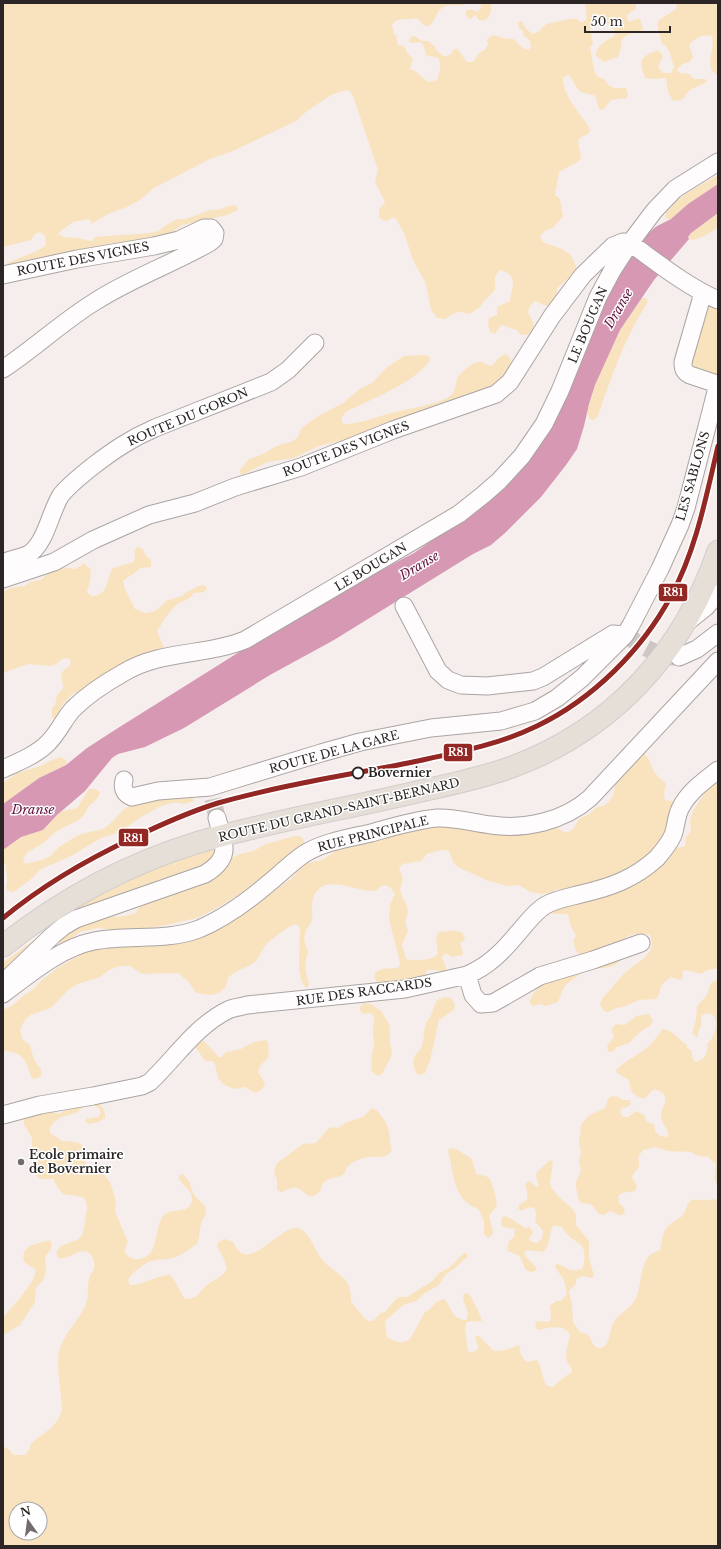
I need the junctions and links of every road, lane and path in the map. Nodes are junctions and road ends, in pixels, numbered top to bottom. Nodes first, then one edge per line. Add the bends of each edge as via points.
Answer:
1 (718, 162) edge
2 (633, 245) junction
3 (3, 275) edge
4 (711, 296) edge
5 (315, 343) dead end
6 (3, 369) edge
7 (718, 550) edge
8 (3, 563) edge
9 (3, 579) edge
10 (718, 593) edge
11 (404, 606) dead end
12 (686, 624) junction
13 (718, 633) edge
14 (625, 635) junction
15 (679, 657) tunnel mouth
16 (718, 661) edge
17 (3, 769) edge
18 (718, 770) edge
19 (124, 780) dead end
20 (224, 847) dead end
21 (641, 943) dead end
22 (3, 946) edge
23 (468, 975) junction
24 (3, 983) edge
25 (3, 994) edge
26 (3, 1115) edge

1 - 2 street, LE BOUGAN via 675,189 654,211
2 - 4 street via 668,271
2 - 9 street, ROUTE DES VIGNES via 623,242 613,246 583,275 552,316 510,382 496,394 393,430 301,467 150,515 92,540 54,562
2 - 17 street, LE BOUGAN via 613,269 598,297 544,424 519,459 483,496 446,522 245,640 216,649 155,659 138,664 122,673 74,708 47,744
3 - 6 street, ROUTE DES VIGNES via 172,242 207,227 215,233 214,239 209,243 136,278 94,302
4 - 14 street, LES SABLONS via 683,367 687,374 714,382 716,392 680,525
5 - 8 street, ROUTE DU GORON via 270,382 155,428 113,450 73,482 61,496 35,549 27,555
7 - 12 main road, ROUTE DU GRAND-SAINT-BERNARD via 705,586
10 - 12 street
11 - 14 street via 438,671 448,680 461,685 487,686 533,681 613,634
12 - 22 main road, ROUTE DU GRAND-SAINT-BERNARD via 656,666 614,708 580,733 534,757 498,772 450,785 248,829 178,849 127,869 86,890 49,912
13 - 15 street via 697,649
14 - 19 street, ROUTE DE LA GARE via 578,682 557,698 530,713 501,721 431,728 360,742 322,752 211,793 158,791 132,796 124,792
16 - 25 street, RUE PRINCIPALE via 590,798 563,816 513,827 437,818 322,846 303,855 252,897 214,922 172,936 106,939 81,944 55,957
18 - 23 street, RUE DES RACCARDS via 685,800 666,848 650,864 620,883 546,905 533,915 495,958
20 - 24 street via 221,860 205,874 76,919 64,926
21 - 23 street via 540,976 493,1003 481,1004 473,995
23 - 26 street, RUE DES RACCARDS via 405,988 230,1009 194,1034 150,1082 142,1086 40,1105

